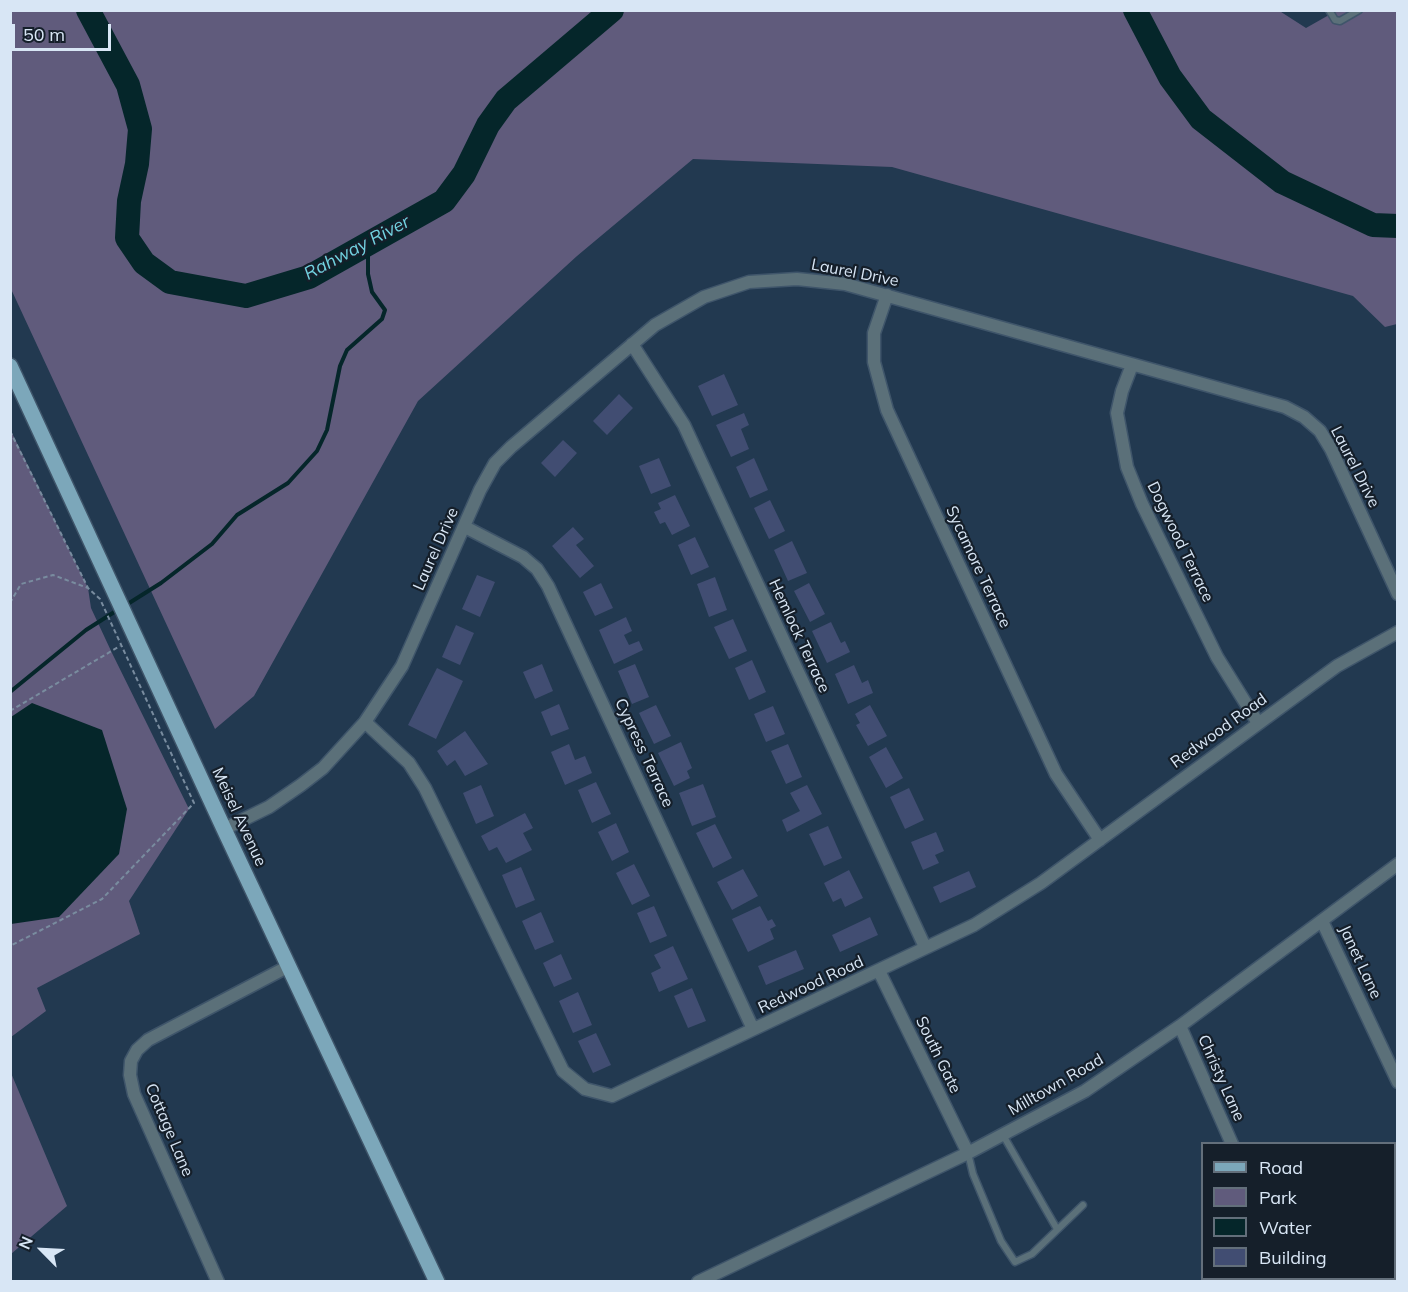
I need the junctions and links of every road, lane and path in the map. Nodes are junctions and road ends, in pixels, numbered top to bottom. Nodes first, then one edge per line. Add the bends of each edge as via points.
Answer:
1 (1329, 10) edge
2 (1359, 10) edge
3 (887, 295) junction
4 (632, 344) junction
5 (1132, 364) junction
6 (10, 366) edge
7 (10, 431) edge
8 (465, 527) junction
9 (88, 588) junction
10 (1398, 594) edge
11 (10, 603) edge
12 (1398, 632) edge
13 (120, 646) junction
14 (10, 711) edge
15 (365, 722) junction
16 (1258, 723) junction
17 (224, 829) junction
18 (1100, 840) junction
19 (1398, 864) edge
20 (1322, 921) junction
21 (10, 946) edge
22 (925, 948) junction
23 (289, 966) junction
24 (879, 971) junction
25 (1180, 1026) junction
26 (753, 1029) junction
27 (1398, 1082) edge
28 (1002, 1134) junction
29 (1232, 1142) edge
30 (968, 1153) junction
31 (1083, 1205) dead end
32 (1057, 1229) junction
33 (218, 1281) edge
34 (437, 1281) edge
35 (699, 1281) edge

1 - 2 lane via 1340,21
3 - 4 street, Laurel Drive via 823,280 749,282 704,297 655,325
3 - 5 street, Laurel Drive
3 - 18 street, Sycamore Terrace via 874,333 874,362 887,410 1056,774
4 - 8 street, Laurel Drive via 495,463
4 - 22 street, Hemlock Terrace via 684,425
5 - 10 street, Laurel Drive via 1265,399 1304,417 1320,431 1331,449
5 - 16 street, Dogwood Terrace via 1117,413 1127,467 1217,657
6 - 17 main road, Meisel Avenue
7 - 9 path
8 - 15 street, Laurel Drive via 402,666
8 - 26 street, Cypress Terrace via 524,557 548,586
9 - 11 path via 53,575 21,584
9 - 13 path via 100,599
12 - 16 street, Redwood Road via 1337,666
13 - 14 path
13 - 21 path via 194,803 102,899
15 - 17 street, Laurel Drive via 323,768 301,785 269,807
15 - 26 street, Redwood Road via 409,763 425,788 556,1060 573,1081 612,1096
16 - 18 street, Redwood Road
17 - 23 main road, Meisel Avenue
18 - 22 street, Redwood Road via 974,925
19 - 20 street, Milltown Road
20 - 25 street, Milltown Road
20 - 27 street, Janet Lane
22 - 24 street, Redwood Road
23 - 33 street, Cottage Lane via 148,1040 131,1061 134,1094
23 - 34 main road, Meisel Avenue
24 - 26 street, Redwood Road
24 - 30 street, South Gate
25 - 28 street, Milltown Road via 1085,1091
25 - 29 street, Christy Lane
28 - 30 street, Milltown Road
28 - 32 lane
30 - 32 lane via 1001,1240 1015,1262 1032,1254
30 - 35 street, Milltown Road
31 - 32 lane

